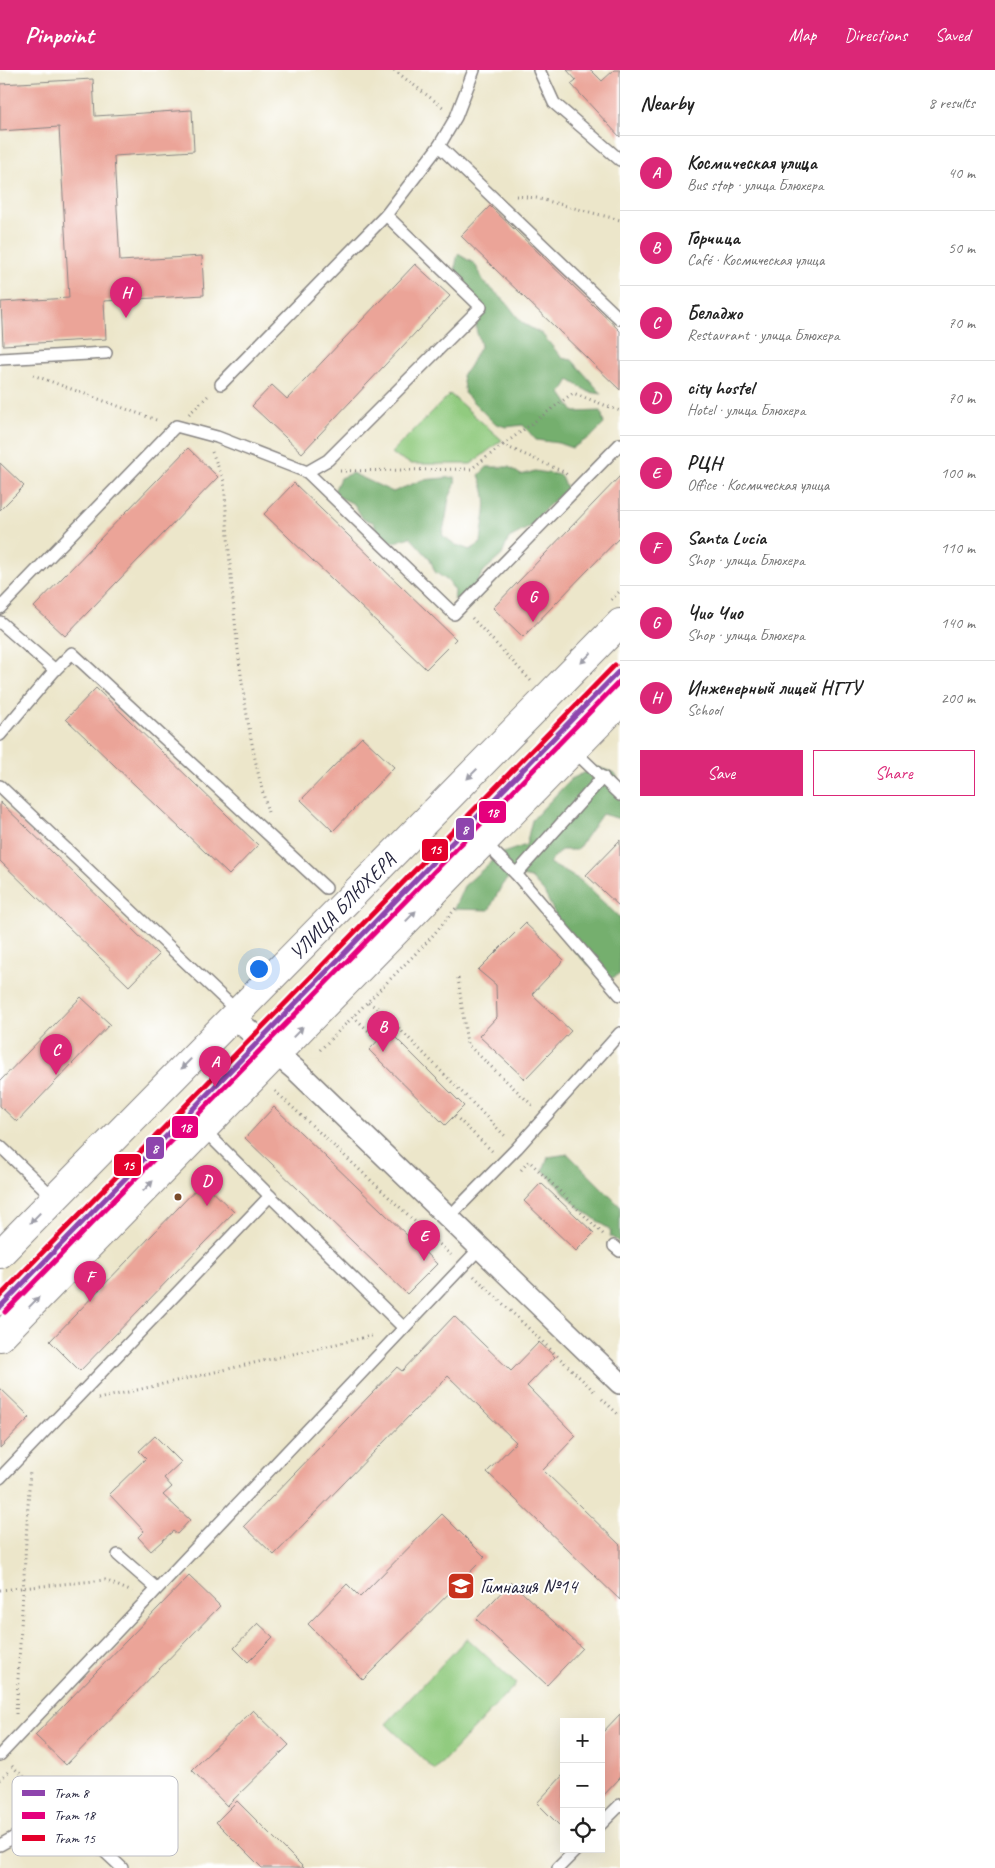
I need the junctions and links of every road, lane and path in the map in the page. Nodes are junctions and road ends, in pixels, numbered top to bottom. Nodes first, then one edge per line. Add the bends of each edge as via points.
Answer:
1 (394, 70) edge
2 (474, 70) edge
3 (539, 70) edge
4 (456, 117) junction
5 (439, 146) junction
6 (620, 160) edge
7 (488, 192) junction
8 (386, 215) junction
9 (620, 220) edge
10 (620, 319) edge
11 (106, 353) dead end
12 (0, 359) edge
13 (27, 372) dead end
14 (221, 384) joint
15 (620, 411) edge
16 (176, 426) junction
17 (204, 434) junction
18 (620, 444) edge
19 (503, 445) junction
20 (306, 472) junction
21 (579, 486) junction
22 (462, 607) junction
23 (0, 608) edge
24 (0, 622) edge
25 (620, 624) edge
26 (55, 670) junction
27 (531, 681) dead end
28 (620, 702) edge
29 (0, 735) edge
30 (573, 750) junction
31 (603, 777) junction
32 (0, 786) edge
33 (620, 795) edge
34 (483, 841) junction
35 (277, 842) junction
36 (516, 874) junction
37 (326, 888) dead end
38 (458, 978) dead end
39 (620, 995) edge
40 (368, 1002) dead end
41 (235, 1014) junction
42 (354, 1016) dead end
43 (620, 1033) edge
44 (378, 1040) dead end
45 (277, 1055) junction
46 (271, 1090) dead end
47 (455, 1116) dead end
48 (544, 1116) junction
49 (203, 1129) junction
50 (0, 1146) edge
51 (517, 1148) junction
52 (503, 1161) junction
53 (529, 1161) junction
54 (270, 1196) junction
55 (54, 1198) junction
56 (448, 1218) junction
57 (617, 1248) edge
58 (479, 1249) junction
59 (0, 1254) edge
60 (463, 1265) junction
61 (404, 1328) junction
62 (0, 1337) edge
63 (620, 1383) edge
64 (68, 1406) junction
65 (620, 1416) edge
66 (31, 1445) junction
67 (0, 1478) edge
68 (118, 1554) dead end
69 (22, 1588) junction
70 (156, 1588) junction
71 (0, 1590) edge
72 (147, 1598) junction
73 (15, 1740) junction
74 (0, 1755) edge
75 (12, 1767) junction
76 (22, 1776) edge
77 (0, 1780) edge
78 (620, 1804) edge
79 (605, 1820) edge
80 (12, 1838) edge
81 (0, 1845) edge
82 (573, 1853) edge
83 (109, 1856) edge
84 (122, 1868) edge
85 (558, 1868) edge

1 - 4 path
2 - 4 lane
3 - 6 lane via 554,103
4 - 5 lane
5 - 7 lane
5 - 8 lane
7 - 9 path via 536,198
7 - 10 lane
8 - 14 lane
8 - 20 lane via 481,307 328,460
11 - 12 lane
13 - 16 path
14 - 16 path
15 - 19 path via 573,392
16 - 17 lane
16 - 23 lane
17 - 20 lane
17 - 35 path via 224,481 242,680 260,784
18 - 21 lane
19 - 20 path via 471,469
19 - 21 path via 564,472
20 - 22 lane via 454,614
21 - 22 lane
22 - 27 path
24 - 26 lane
25 -> 41 street, УЛИЦА БЛЮХЕРА
26 - 29 lane
26 - 35 lane via 72,653
28 - 30 street
30 - 31 lane
30 - 34 street
31 - 33 lane
31 - 36 lane
32 - 41 lane
34 - 36 lane
45 -> 34 street
35 - 37 lane
36 - 39 lane
38 - 48 path via 467,1044
40 - 51 path via 380,1009
41 - 45 street
41 -> 55 street, УЛИЦА БЛЮХЕРА
42 - 44 path
43 - 48 lane
45 - 49 street
45 - 56 street
46 - 60 path via 278,1092
47 - 52 path
48 - 51 lane
49 - 54 lane
62 -> 49 street
50 - 55 lane
51 - 52 lane
51 - 53 path
52 - 53 path via 516,1174
52 - 56 lane
53 - 57 path
54 - 61 lane
54 - 64 lane
55 -> 59 street, УЛИЦА БЛЮХЕРА
56 - 58 street
58 - 60 lane
58 - 63 street
60 - 61 lane
60 - 65 path
61 - 64 path
61 - 70 lane
64 - 66 lane
66 - 67 lane
66 - 69 path
68 - 70 lane
69 - 71 path
69 - 72 path via 105,1580
69 - 73 path
70 - 72 lane
72 - 73 lane
73 - 74 lane
74 - 75 path
75 - 76 path
75 - 77 path
78 - 79 lane
80 - 81 lane
82 - 85 lane
83 - 84 lane

